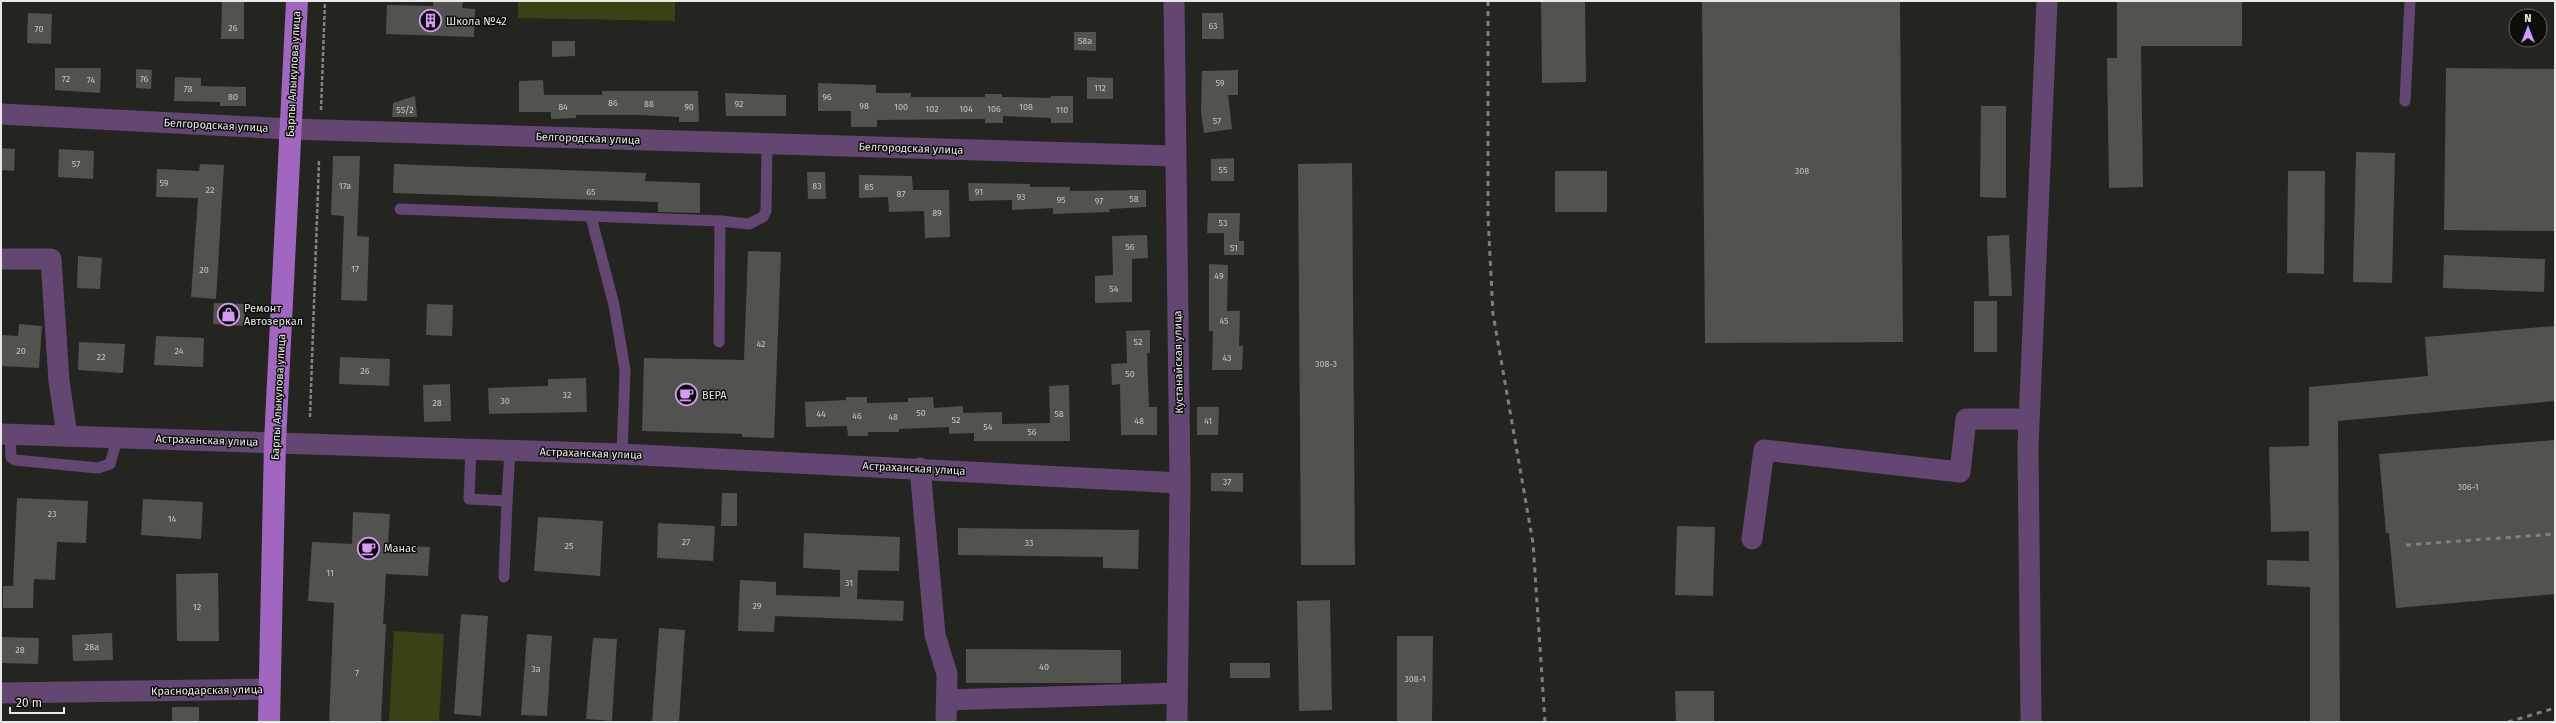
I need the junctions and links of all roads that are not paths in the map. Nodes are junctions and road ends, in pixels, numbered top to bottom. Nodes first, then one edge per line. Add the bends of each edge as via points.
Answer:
1 (297, 1) edge
2 (1174, 1) edge
3 (2047, 1) edge
4 (2410, 1) edge
5 (2405, 101) dead end
6 (1, 114) edge
7 (290, 129) junction
8 (767, 143) junction
9 (1174, 156) junction
10 (400, 209) dead end
11 (591, 217) junction
12 (720, 221) junction
13 (1, 259) edge
14 (719, 342) dead end
15 (2029, 419) junction
16 (5, 434) edge
17 (67, 435) junction
18 (118, 436) junction
19 (275, 442) junction
20 (471, 448) junction
21 (510, 450) junction
22 (622, 454) junction
23 (920, 468) junction
24 (1180, 483) junction
25 (507, 501) junction
26 (1752, 539) dead end
27 (504, 577) dead end
28 (270, 689) junction
29 (1, 693) edge
30 (1177, 693) junction
31 (947, 700) junction
32 (269, 722) edge
33 (946, 722) edge
34 (1177, 722) edge
35 (2031, 722) edge

1 - 7 main road, Барпы Алыкулова улица
2 - 9 street, Кустанайская улица
3 - 15 street
4 - 5 lane
6 - 7 street, Белгородская улица
7 - 8 street, Белгородская улица
7 - 19 main road, Барпы Алыкулова улица
8 - 9 street, Белгородская улица
8 - 12 lane via 766,211 763,217 749,224
9 - 24 street, Кустанайская улица
10 - 11 lane
11 - 12 lane
11 - 22 lane via 614,305 625,370
12 - 14 lane
13 - 17 street via 51,259 59,381
15 - 26 street via 1966,419 1960,472 1764,450
15 - 35 street
16 - 17 street, Астраханская улица
16 - 18 lane via 11,457 15,460 98,468 110,464
17 - 18 street, Астраханская улица
18 - 19 street, Астраханская улица
19 - 20 street, Астраханская улица
19 - 28 main road, Барпы Алыкулова улица
20 - 21 street, Астраханская улица
20 - 25 lane via 469,499
21 - 22 street, Астраханская улица
21 - 25 lane
22 - 23 street, Астраханская улица
23 - 24 street, Астраханская улица
23 - 31 street via 935,635 947,674
24 - 30 street, Кустанайская улица
25 - 27 lane
28 - 29 street, Краснодарская улица
28 - 32 main road, Барпы Алыкулова улица
30 - 31 street
30 - 34 street, Кустанайская улица
31 - 33 street

